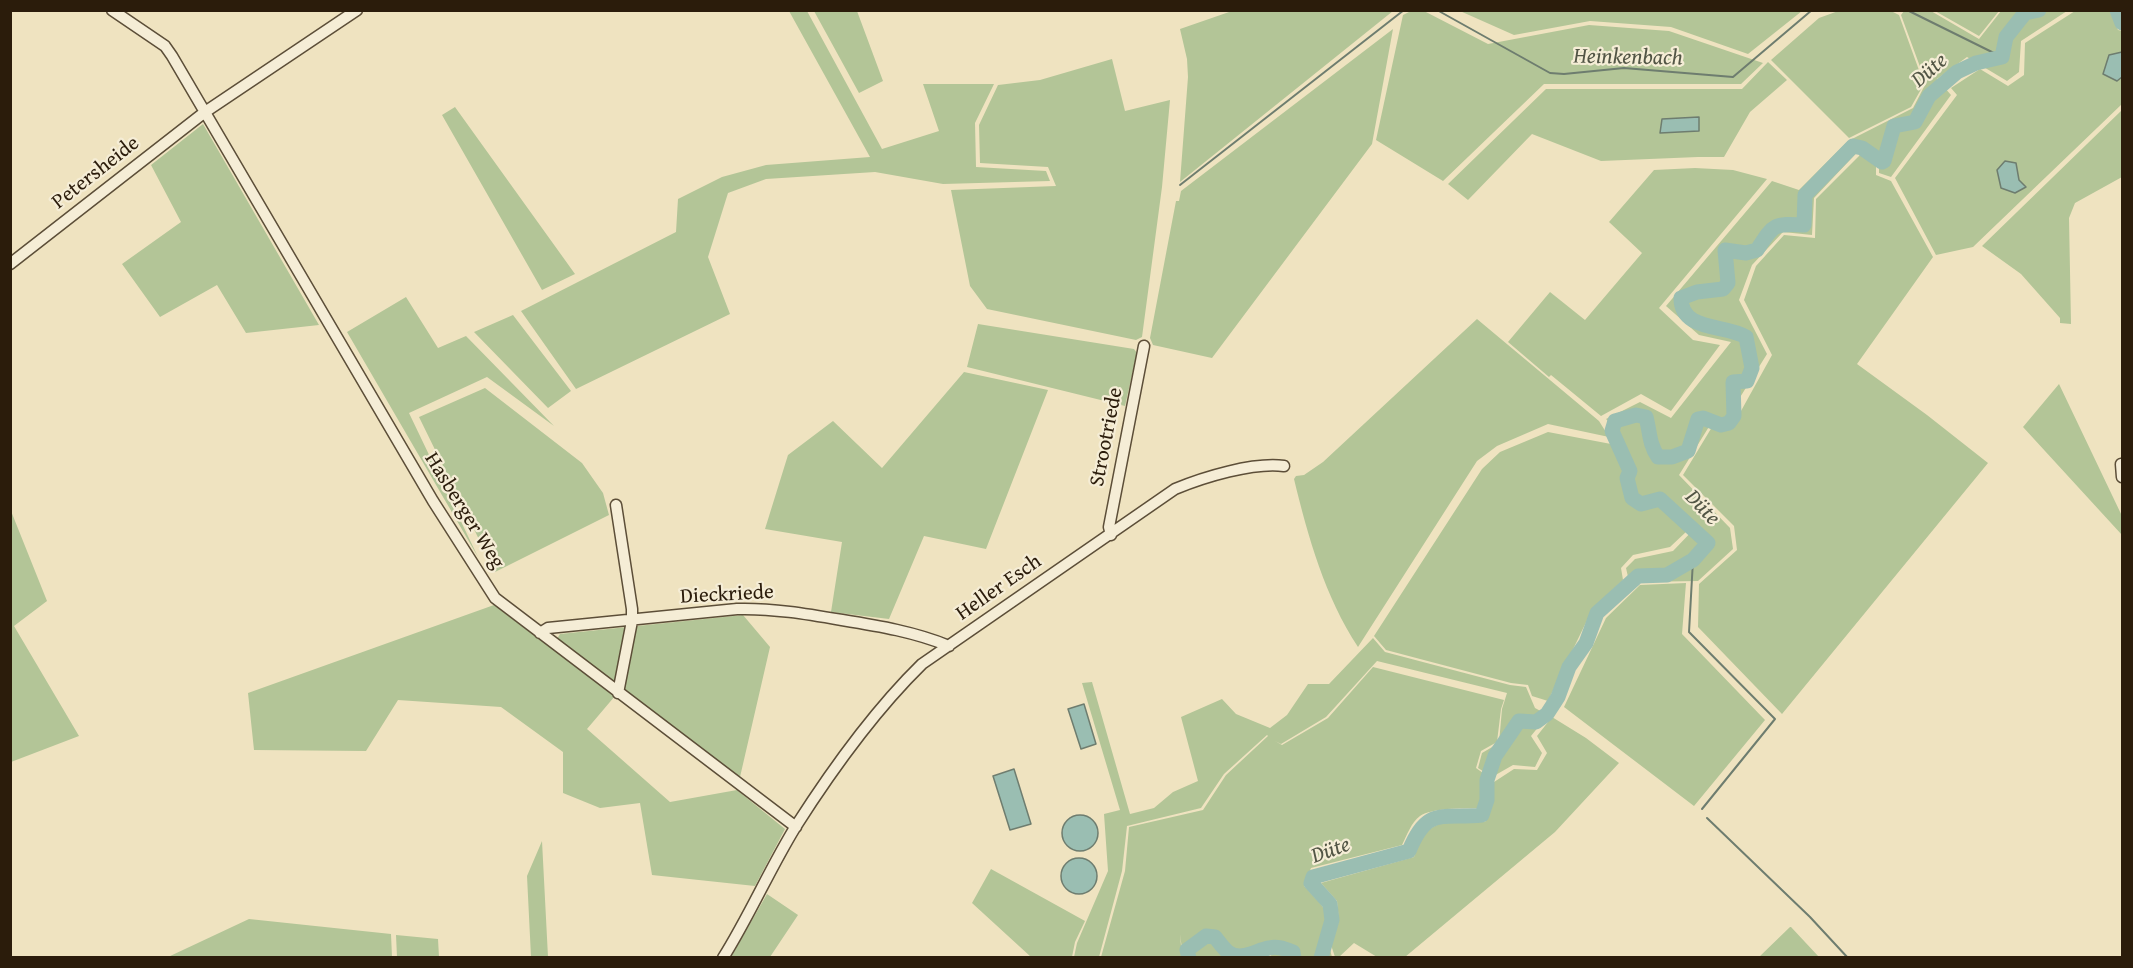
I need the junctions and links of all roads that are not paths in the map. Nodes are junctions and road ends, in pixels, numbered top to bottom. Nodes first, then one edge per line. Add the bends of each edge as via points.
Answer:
1 (112, 10) edge
2 (357, 10) edge
3 (205, 112) junction
4 (10, 264) edge
5 (1144, 346) dead end
6 (2121, 464) edge
7 (1284, 466) dead end
8 (2122, 477) edge
9 (616, 505) dead end
10 (1111, 535) junction
11 (632, 621) junction
12 (540, 633) junction
13 (949, 646) junction
14 (618, 693) junction
15 (796, 827) junction
16 (723, 957) edge

1 - 3 street, Hasberger Weg via 165,46
2 - 3 street, Petersheide
3 - 4 street, Petersheide
3 - 12 street, Hasberger Weg via 433,501 495,598
5 - 10 street, Strootriede via 1109,527
6 - 8 street
7 - 10 street, Heller Esch via 1265,465 1201,478 1175,489
9 - 11 street
10 - 13 street, Heller Esch
11 - 12 street, Dieckriede via 548,628
11 - 13 street, Dieckriede via 764,609 877,626
11 - 14 street
12 - 14 street, Hasberger Weg
13 - 15 street, Heller Esch via 922,664 893,693 853,742
14 - 15 street, Hasberger Weg
15 - 16 street

